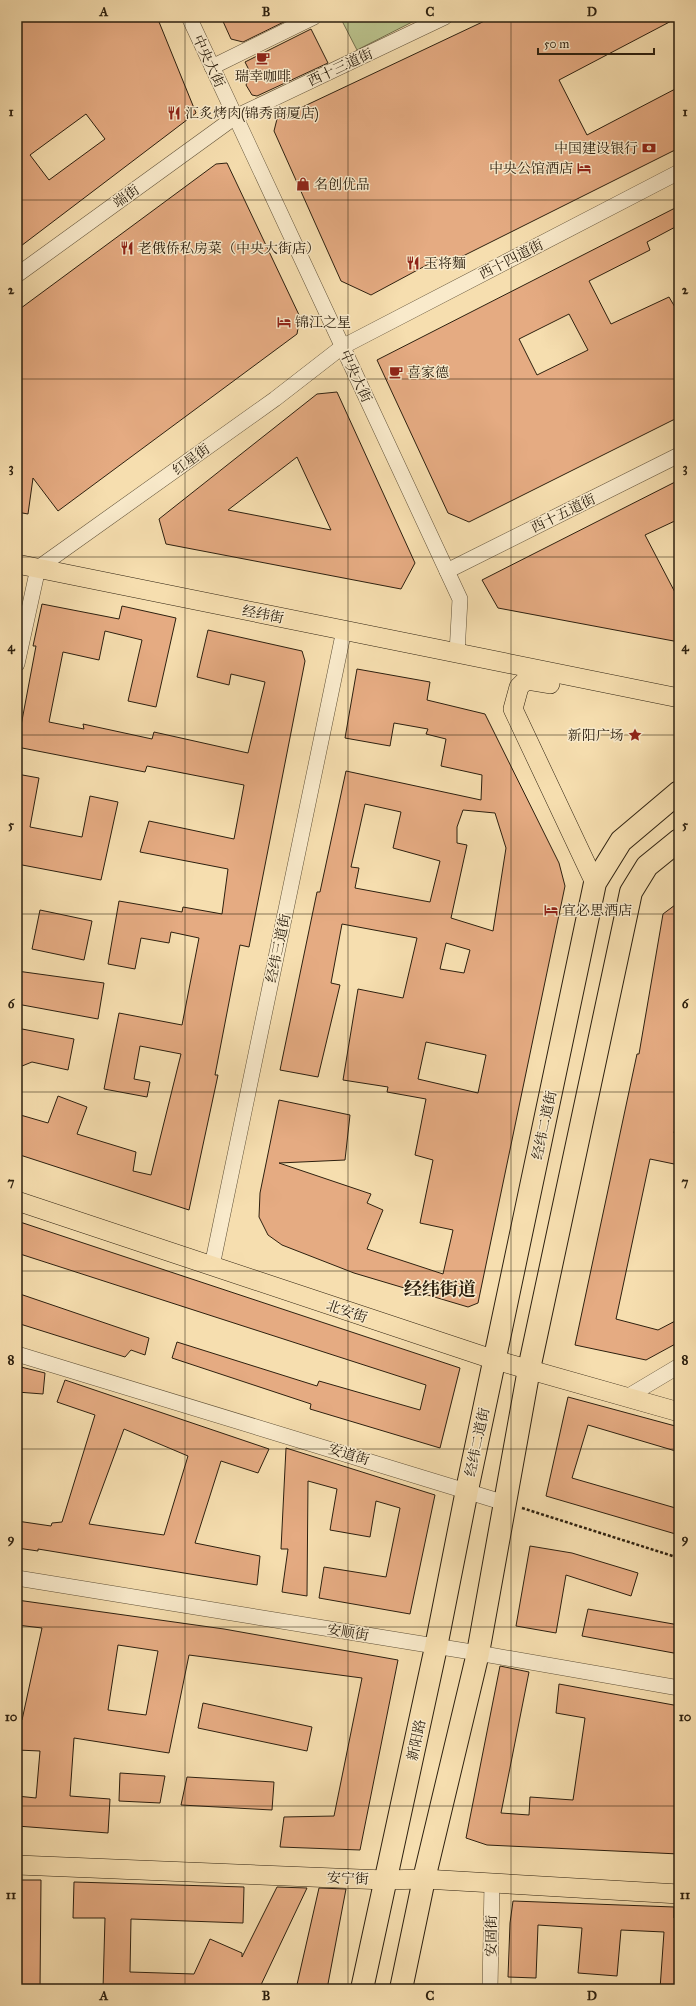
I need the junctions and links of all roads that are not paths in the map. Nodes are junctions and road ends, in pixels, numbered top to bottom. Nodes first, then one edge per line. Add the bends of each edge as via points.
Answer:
1 (189, 17) edge
2 (314, 17) edge
3 (445, 17) edge
4 (212, 67) junction
5 (235, 117) junction
6 (679, 172) edge
7 (17, 275) edge
8 (342, 347) junction
9 (679, 455) edge
10 (17, 564) edge
11 (38, 568) junction
12 (447, 571) junction
13 (344, 630) junction
14 (457, 653) junction
15 (17, 664) edge
16 (679, 698) edge
17 (679, 710) edge
18 (679, 792) edge
19 (679, 840) edge
20 (595, 884) junction
21 (17, 1201) edge
22 (212, 1266) junction
23 (17, 1354) edge
24 (494, 1360) junction
25 (679, 1366) edge
26 (529, 1370) junction
27 (627, 1397) junction
28 (679, 1412) edge
29 (467, 1490) junction
30 (505, 1503) junction
31 (17, 1578) edge
32 (436, 1647) junction
33 (478, 1653) junction
34 (679, 1688) edge
35 (17, 1864) edge
36 (424, 1879) junction
37 (385, 1880) junction
38 (492, 1883) junction
39 (679, 1894) edge
40 (362, 1989) edge
41 (401, 1989) edge
42 (490, 1989) edge

1 - 4 street, 中央大街
2 - 4 street
3 - 5 street, 西十三道街
4 - 5 street, 中央大街
5 - 7 street, 端街
5 - 8 street, 中央大街
6 - 8 street, 西十四道街
8 - 11 street, 红星街 via 275,399
8 - 12 street, 中央大街
9 - 12 street, 西十五道街
10 - 11 main road, 经纬街
11 - 13 main road, 经纬街
11 - 15 street
12 - 14 street, 中央大街 via 460,599
13 - 14 main road, 经纬街
13 - 22 street, 经纬三道街
14 - 16 main road, 经纬街
17 - 20 main road via 526,680 519,687 513,709
18 - 20 highway, 经纬二道街 via 621,841
19 - 26 highway via 647,866 631,892
20 - 24 highway, 经纬二道街
21 - 22 main road, 北安街
22 - 24 main road, 北安街
23 - 29 street, 安道街
24 - 26 main road, 北安街
24 - 29 highway, 经纬二道街
25 - 27 street
26 - 27 main road, 北安街
26 - 30 highway
27 - 28 main road, 北安街
29 - 30 street, 安道街
29 - 32 highway, 新阳路
30 - 33 highway
31 - 32 street, 安顺街
32 - 33 street, 安顺街
32 - 37 highway, 新阳路
33 - 34 street, 安顺街
33 - 36 highway
35 - 37 main road, 安宁街
36 - 37 main road, 安宁街
36 - 38 main road, 安宁街
36 - 41 highway
37 - 40 highway, 新阳路
38 - 39 main road, 安宁街
38 - 42 street, 安固街

